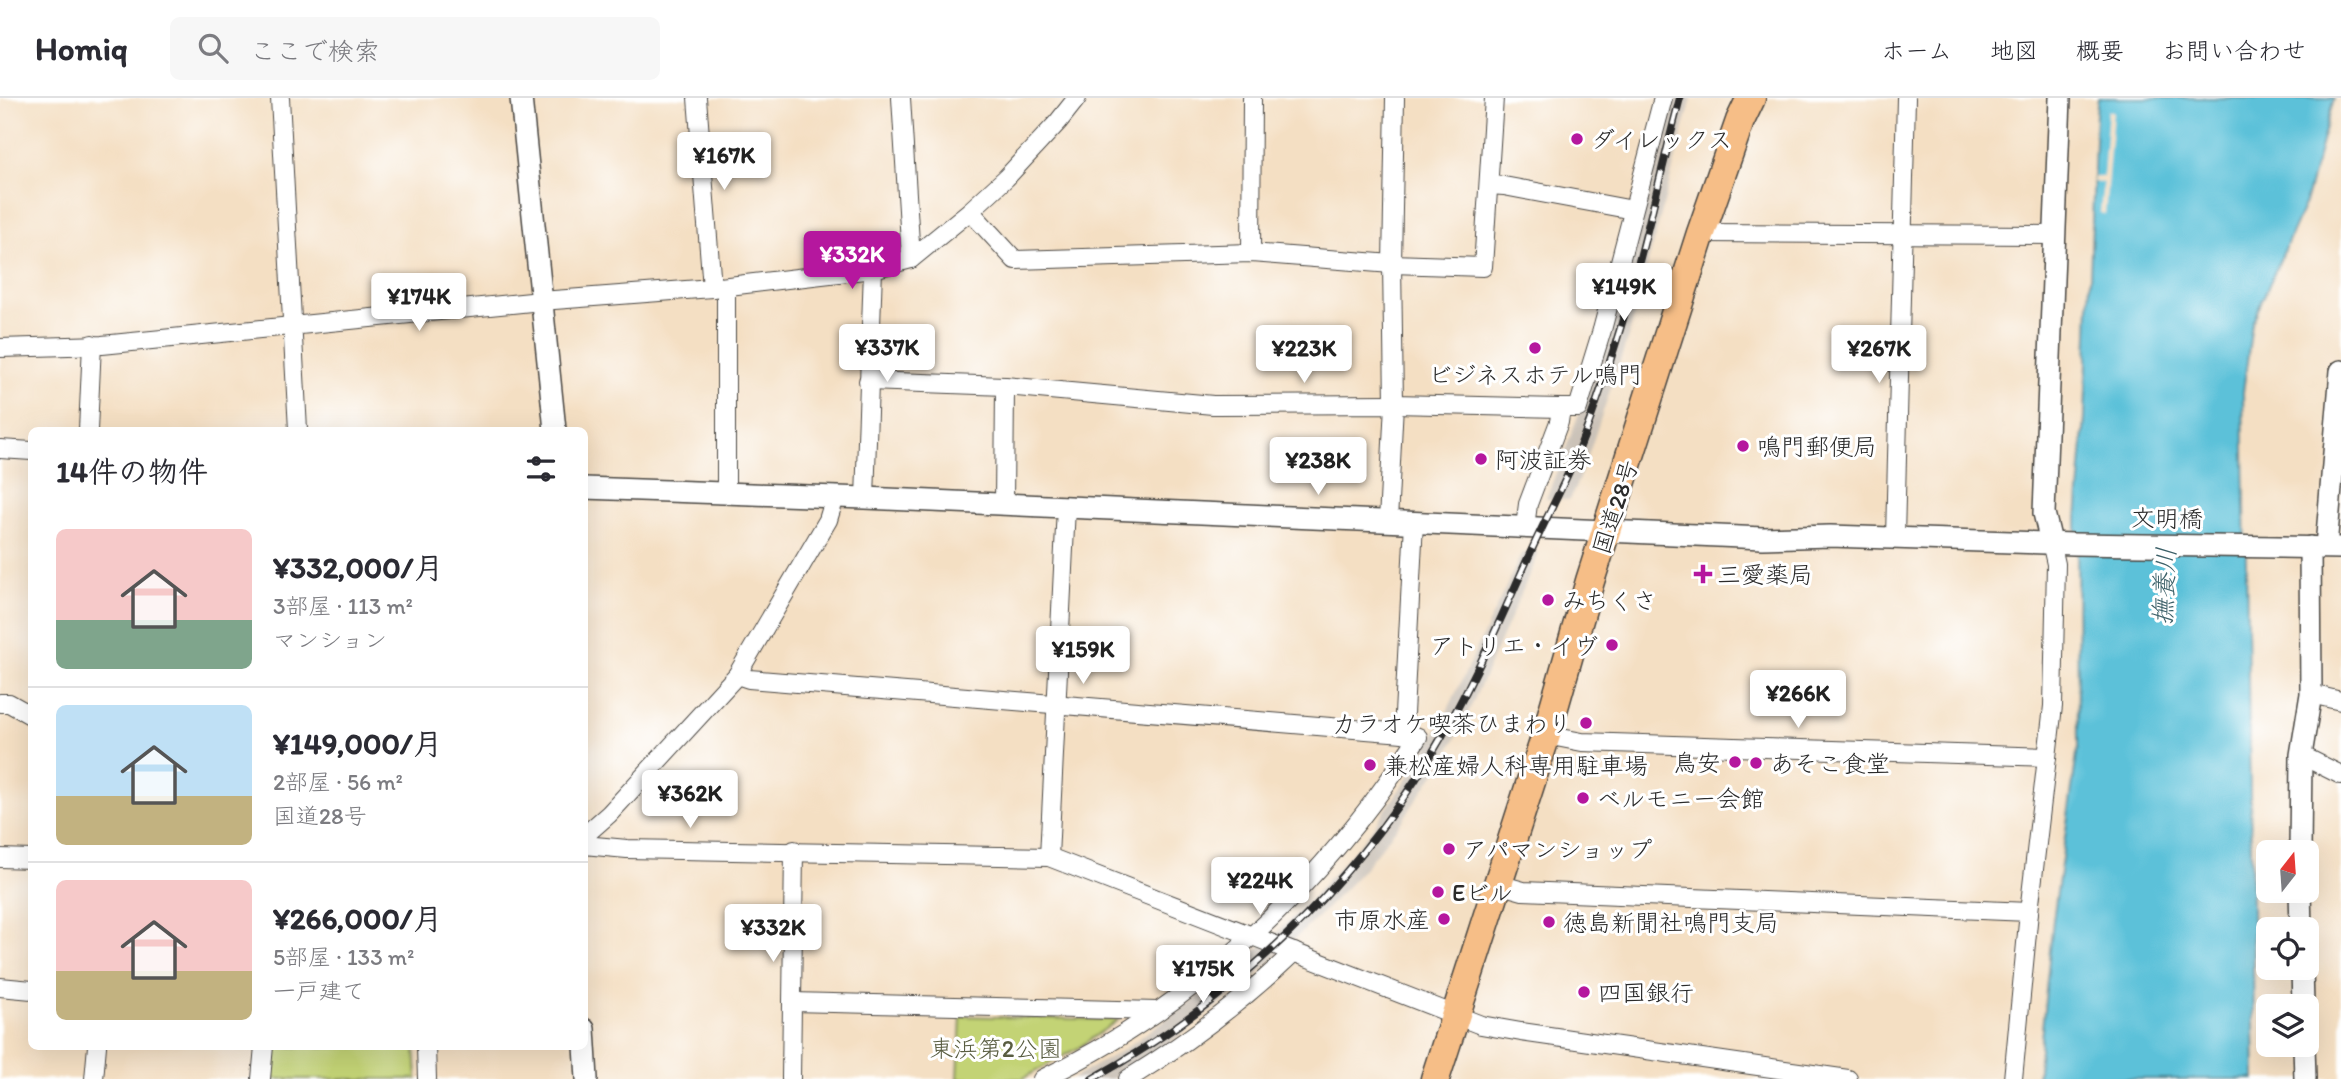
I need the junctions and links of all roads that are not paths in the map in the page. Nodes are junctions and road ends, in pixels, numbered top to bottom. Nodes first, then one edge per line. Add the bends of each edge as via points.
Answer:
1 (280, 98) edge
2 (521, 98) edge
3 (697, 98) edge
4 (901, 98) edge
5 (1077, 98) edge
6 (1252, 98) edge
7 (1395, 98) edge
8 (1494, 98) edge
9 (1663, 98) edge
10 (1751, 98) edge
11 (1906, 98) edge
12 (2060, 98) edge
13 (1489, 185) junction
14 (1633, 210) junction
15 (970, 211) junction
16 (1701, 233) junction
17 (1902, 234) junction
18 (2053, 235) junction
19 (1251, 253) junction
20 (911, 259) junction
21 (1392, 264) junction
22 (873, 269) junction
23 (719, 288) junction
24 (541, 301) junction
25 (292, 327) junction
26 (92, 344) junction
27 (0, 348) edge
28 (2341, 371) edge
29 (868, 381) junction
30 (1005, 386) junction
31 (1394, 404) junction
32 (1561, 408) junction
33 (88, 427) edge
34 (298, 427) edge
35 (555, 427) edge
36 (0, 449) edge
37 (28, 451) edge
38 (588, 488) edge
39 (726, 493) junction
40 (835, 497) junction
41 (865, 498) junction
42 (1004, 505) junction
43 (1066, 507) junction
44 (1388, 520) junction
45 (1414, 522) junction
46 (1525, 527) junction
47 (1607, 532) junction
48 (1895, 537) junction
49 (2051, 542) junction
50 (2326, 547) edge
51 (737, 675) junction
52 (2311, 694) junction
53 (2341, 701) edge
54 (0, 702) edge
55 (1058, 703) junction
56 (28, 714) edge
57 (1403, 733) junction
58 (1546, 735) junction
59 (2301, 755) junction
60 (2047, 757) junction
61 (2341, 775) edge
62 (588, 832) edge
63 (2300, 840) edge
64 (588, 845) edge
65 (794, 850) junction
66 (1049, 857) junction
67 (0, 858) edge
68 (28, 859) edge
69 (1497, 884) junction
70 (2029, 912) junction
71 (1254, 935) junction
72 (1294, 952) junction
73 (0, 987) edge
74 (28, 990) edge
75 (792, 1002) junction
76 (1157, 1011) junction
77 (1455, 1015) junction
78 (97, 1050) edge
79 (264, 1050) edge
80 (426, 1050) edge
81 (585, 1050) edge
82 (2304, 1057) edge
83 (94, 1079) edge
84 (261, 1079) edge
85 (428, 1079) edge
86 (587, 1079) edge
87 (791, 1079) edge
88 (1042, 1079) edge
89 (1128, 1079) edge
90 (1435, 1079) edge
91 (1848, 1079) edge
92 (2014, 1079) edge
93 (2305, 1079) edge

1 - 25 street
2 - 24 street
3 - 23 street
4 - 20 street
5 - 15 street
6 - 19 street
7 - 21 street
8 - 13 street
9 - 14 street
10 - 16 highway, 国道28号
11 - 17 street
12 - 18 street
13 - 14 street
13 - 21 street via 1483,267
14 - 32 street via 1578,408
15 - 19 street via 1016,260
15 - 20 street
16 - 17 street
16 - 47 highway, 国道28号
17 - 18 street
17 - 48 street
18 - 49 street via 2044,513
19 - 21 street
20 - 22 street
21 - 31 street
22 - 23 street
22 - 29 street
23 - 24 street
23 - 39 street
24 - 25 street
24 - 35 street
25 - 26 street
25 - 34 street
26 - 27 street
26 - 33 street
28 - 50 street
29 - 30 street
29 - 41 street
30 - 31 street via 1213,405
30 - 42 street
31 - 32 street
31 - 44 street
32 - 46 street via 1528,504
36 - 37 street
38 - 39 street, 文明橋
39 - 40 street, 文明橋
40 - 41 street, 文明橋
40 - 51 street via 828,520
41 - 42 street, 文明橋
42 - 43 street, 文明橋
43 - 44 street, 文明橋
43 - 55 street
44 - 45 street, 文明橋
45 - 46 street, 文明橋
45 - 57 street
46 - 47 street, 文明橋
47 - 48 street, 文明橋
47 - 58 highway, 国道28号
48 - 49 street, 文明橋
49 - 50 street, 文明橋
49 - 60 street via 2056,564 2055,653
50 - 52 street
51 - 55 street
51 - 62 street
52 - 53 street
52 - 59 street
54 - 56 street
55 - 57 street
55 - 66 street
57 - 71 street via 1419,737 1381,793 1319,869
58 - 60 street via 1582,741
58 - 69 highway, 国道28号
59 - 61 street
59 - 63 street
60 - 70 street
64 - 65 street
65 - 66 street
65 - 75 street
66 - 71 street
67 - 68 street
69 - 70 street via 1523,891
69 - 77 highway, 国道28号
70 - 92 street
71 - 72 street
71 - 76 street
72 - 77 street
72 - 89 street via 1193,1037
73 - 74 street
75 - 76 street
75 - 87 street
76 - 88 street via 1082,1060
77 - 90 highway, 国道28号
77 - 91 street via 1521,1032
78 - 83 street
79 - 84 street
80 - 85 street
81 - 86 street
82 - 93 street

